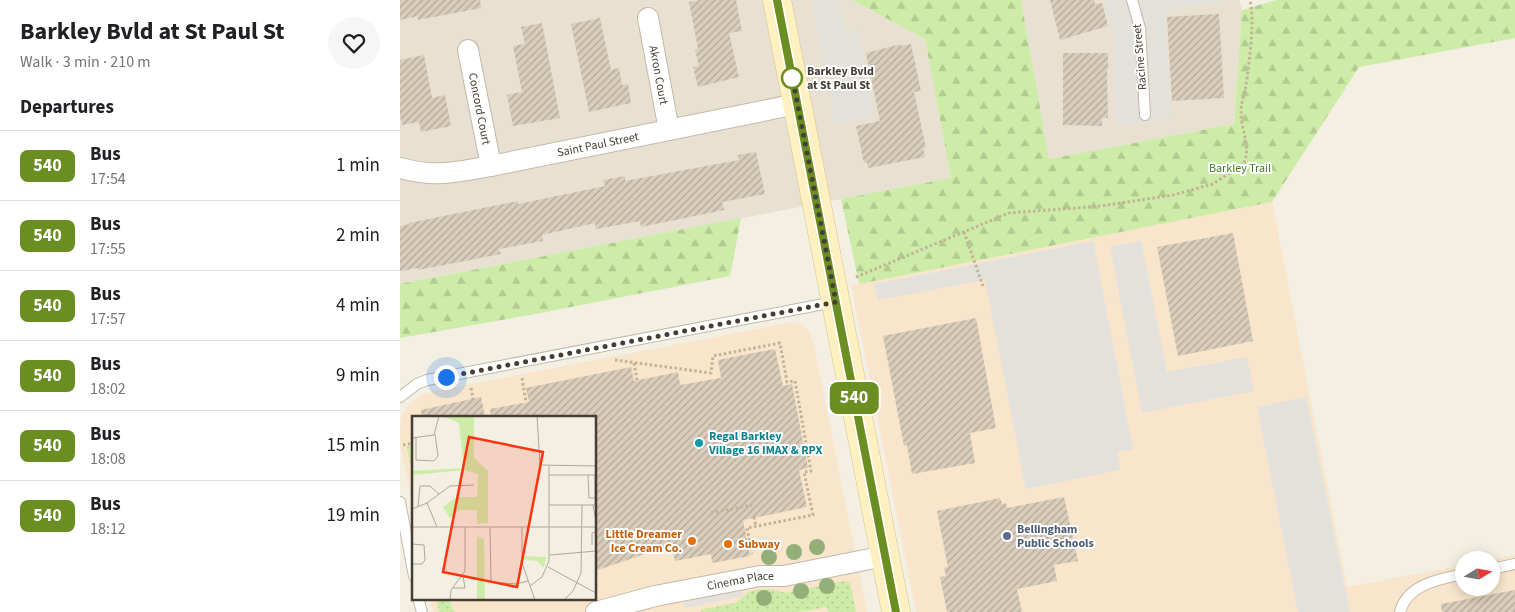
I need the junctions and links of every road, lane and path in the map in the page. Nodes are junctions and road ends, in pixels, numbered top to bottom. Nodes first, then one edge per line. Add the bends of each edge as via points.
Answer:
1 (777, 0) edge
2 (1132, 0) edge
3 (1250, 0) edge
4 (648, 18) dead end
5 (468, 50) dead end
6 (797, 104) junction
7 (1145, 115) dead end
8 (669, 130) junction
9 (491, 166) junction
10 (400, 168) edge
11 (964, 232) junction
12 (856, 277) dead end
13 (983, 286) dead end
14 (836, 302) junction
15 (615, 360) dead end
16 (634, 362) junction
17 (522, 378) dead end
18 (637, 380) dead end
19 (471, 388) dead end
20 (400, 397) edge
21 (473, 399) dead end
22 (526, 402) dead end
23 (412, 443) edge
24 (404, 445) dead end
25 (400, 502) edge
26 (752, 505) dead end
27 (711, 513) dead end
28 (754, 518) dead end
29 (756, 526) junction
30 (752, 554) dead end
31 (885, 556) junction
32 (1515, 564) edge
33 (412, 565) edge
34 (1500, 566) edge
35 (1455, 576) edge
36 (596, 612) edge
37 (896, 612) edge
38 (1400, 612) edge

1 - 6 main road
2 - 7 lane, Racine Street via 1140,28
3 - 11 path via 1249,56 1241,113 1244,163 1213,184 1173,195 1101,206 1009,213
4 - 8 street, Akron Court
5 - 9 street, Concord Court
6 - 8 street, Saint Paul Street
6 - 14 main road
8 - 9 street, Saint Paul Street
9 - 10 street, Saint Paul Street via 441,175
11 - 12 path
11 - 13 path
14 - 20 lane via 427,380
14 - 31 main road
15 - 16 path
16 - 18 path
16 - 29 path via 711,373 713,356 780,343 787,382 795,380 811,471 804,472 813,515
17 - 22 path
19 - 21 path
23 - 24 path
25 - 33 lane
26 - 27 path
28 - 29 path
29 - 30 path via 747,528
31 - 36 street, Cinema Place via 655,596
31 - 37 main road
32 - 34 lane
35 - 38 lane via 1417,588

